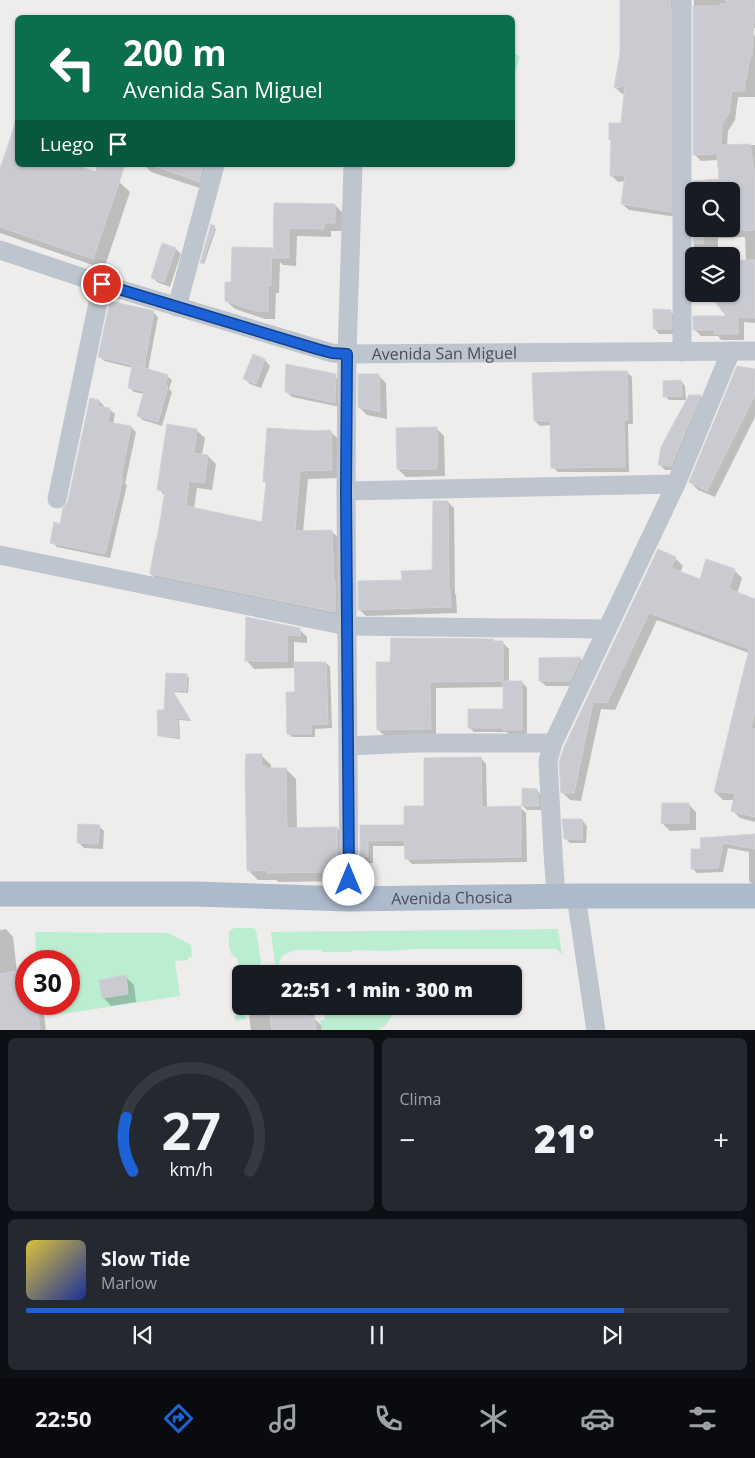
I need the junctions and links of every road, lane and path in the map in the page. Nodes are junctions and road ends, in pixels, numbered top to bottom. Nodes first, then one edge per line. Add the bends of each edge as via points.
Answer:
1 (682, 0) edge
2 (214, 167) edge
3 (353, 167) edge
4 (0, 250) edge
5 (102, 284) junction
6 (177, 307) junction
7 (731, 350) junction
8 (755, 351) edge
9 (682, 352) junction
10 (347, 354) junction
11 (676, 484) junction
12 (346, 491) junction
13 (57, 499) dead end
14 (0, 555) edge
15 (347, 626) junction
16 (607, 629) junction
17 (553, 743) junction
18 (348, 746) junction
19 (0, 894) edge
20 (566, 896) junction
21 (755, 896) edge
22 (349, 899) junction
23 (596, 1030) edge

1 - 9 street
2 - 6 street
3 - 10 street
4 - 5 street, Avenida San Miguel
5 - 6 street, Avenida San Miguel
5 - 13 street
6 - 10 street, Avenida San Miguel via 317,349
7 - 8 street, Avenida San Miguel
7 - 9 street, Avenida San Miguel
7 - 11 street
9 - 10 street, Avenida San Miguel
10 - 12 street
11 - 12 street
11 - 16 street
12 - 15 street
14 - 15 street
15 - 16 street
15 - 18 street
16 - 17 street
17 - 18 street
17 - 20 street via 548,761 552,852
18 - 22 street
19 - 22 main road, Avenida Chosica via 196,894
20 - 21 main road, Avenida Chosica
20 - 22 main road, Avenida Chosica
20 - 23 street

